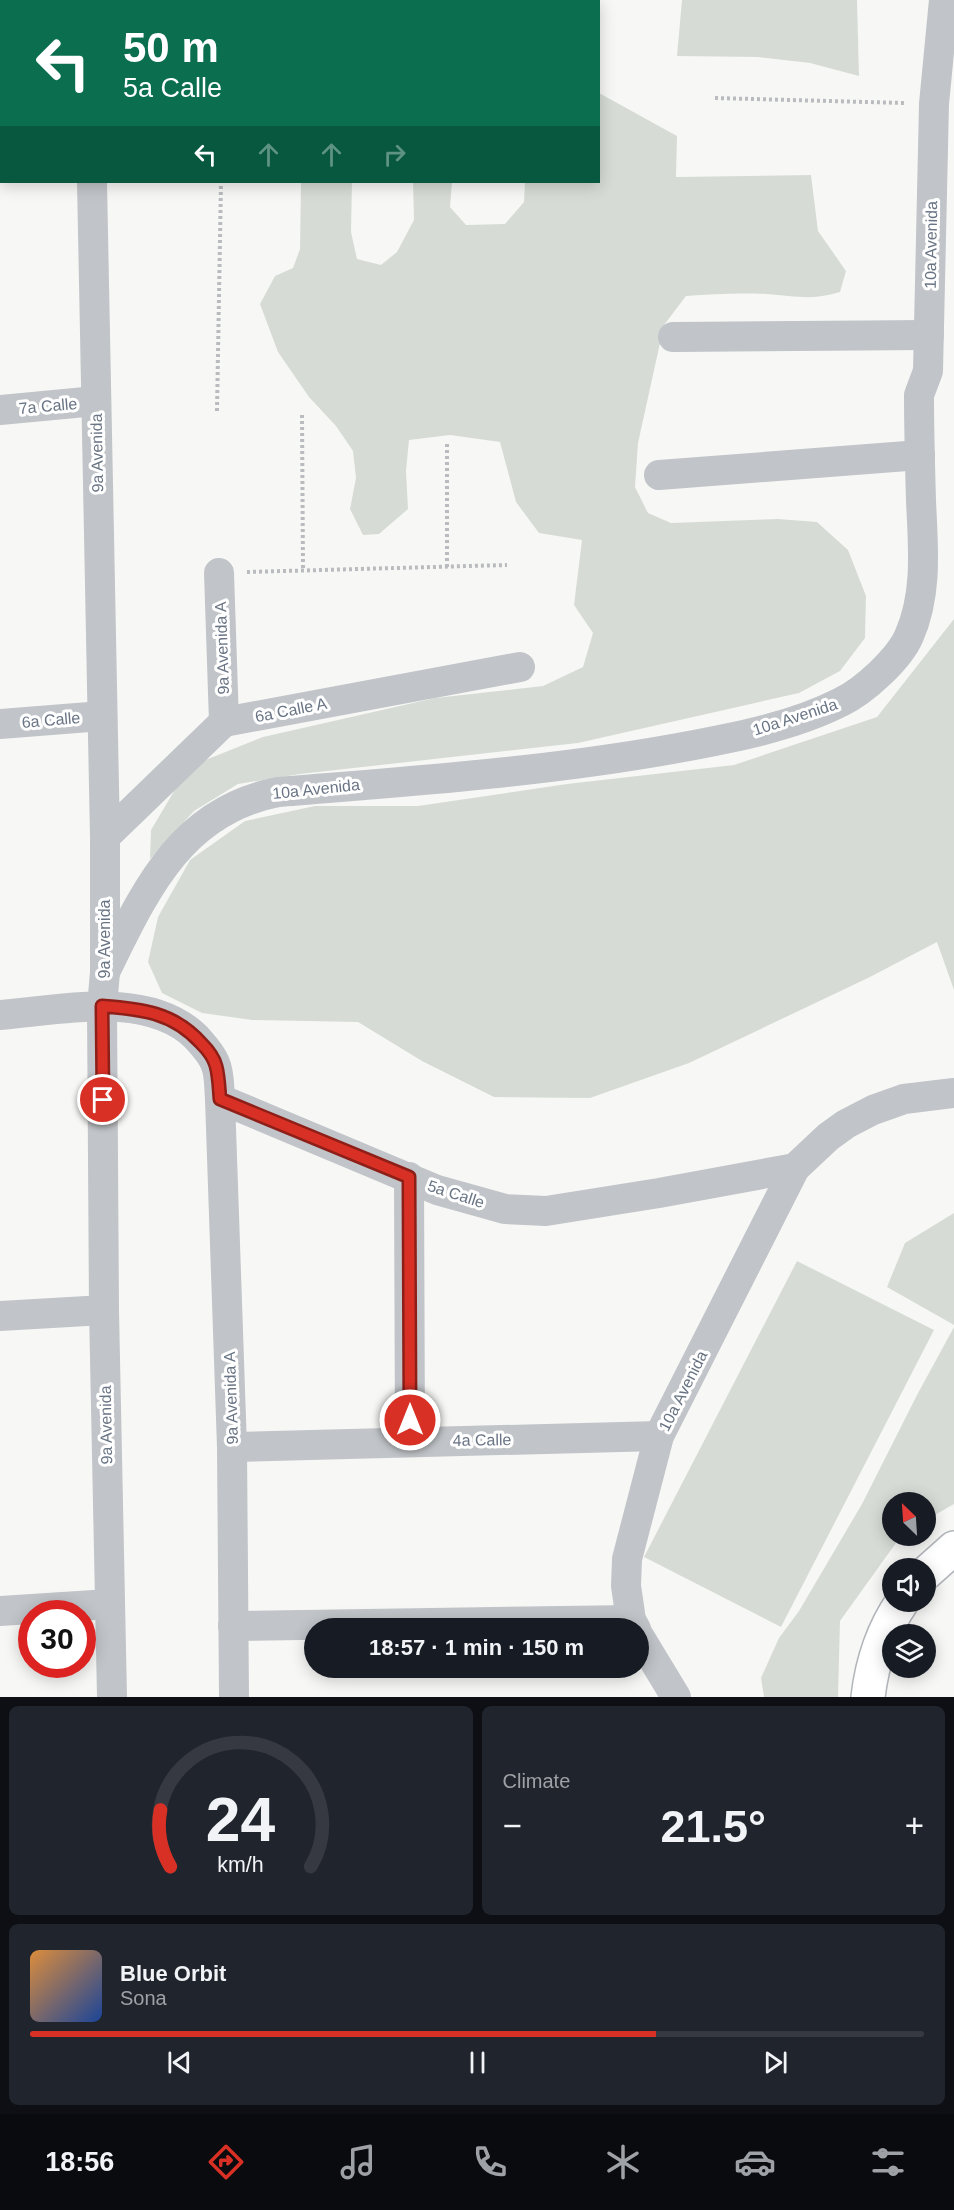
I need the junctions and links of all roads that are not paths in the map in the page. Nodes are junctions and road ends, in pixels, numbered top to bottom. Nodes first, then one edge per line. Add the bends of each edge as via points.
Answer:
1 (944, 0) edge
2 (92, 183) edge
3 (929, 335) junction
4 (673, 337) dead end
5 (96, 401) junction
6 (0, 410) edge
7 (920, 455) junction
8 (659, 475) dead end
9 (219, 573) road end
10 (520, 667) dead end
11 (102, 716) junction
12 (224, 722) junction
13 (0, 724) edge
14 (105, 837) junction
15 (105, 972) junction
16 (102, 1006) junction
17 (0, 1015) edge
18 (954, 1093) edge
19 (220, 1099) junction
20 (795, 1168) junction
21 (409, 1177) junction
22 (104, 1310) junction
23 (0, 1316) edge
24 (659, 1436) junction
25 (410, 1442) junction
26 (232, 1447) junction
27 (954, 1548) edge
28 (936, 1562) edge
29 (108, 1604) junction
30 (0, 1611) edge
31 (897, 1612) edge
32 (633, 1618) edge
33 (233, 1626) junction
34 (304, 1626) edge
35 (649, 1652) edge
36 (112, 1697) edge
37 (234, 1697) edge
38 (676, 1697) edge
39 (868, 1697) edge

1 - 3 street, 10a Avenida via 934,104
2 - 5 street, 9a Avenida
3 - 4 street
3 - 7 street, 10a Avenida via 928,371 919,395
5 - 6 street, 7a Calle
5 - 11 street, 9a Avenida
7 - 8 street
7 - 15 street, 10a Avenida via 924,568 919,610 908,639 887,665 869,684 842,702 780,725 634,756 531,770 278,792 234,804 214,816 179,848 157,876
9 - 12 street, 9a Avenida A
10 - 12 street, 6a Calle A
11 - 13 street, 6a Calle
11 - 14 street, 9a Avenida
12 - 14 street
14 - 15 street, 9a Avenida
15 - 16 street, 9a Avenida
16 - 17 street
16 - 19 street via 137,1008 191,1032 214,1061
16 - 22 street, 9a Avenida
18 - 20 street via 904,1099 873,1110 828,1137
19 - 21 street, 5a Calle
19 - 26 street, 9a Avenida A
20 - 21 street, 5a Calle via 546,1211 505,1209
20 - 24 street, 10a Avenida
21 - 25 street
22 - 23 street
22 - 29 street, 9a Avenida
24 - 25 street, 4a Calle
24 - 32 street, 10a Avenida via 627,1559 626,1586
25 - 26 street, 4a Calle
26 - 33 street, 9a Avenida A
27 - 28 main road
29 - 30 street
29 - 36 street, 9a Avenida
31 - 39 main road via 881,1641
33 - 34 street
33 - 37 street, 9a Avenida A
35 - 38 street, 10a Avenida

